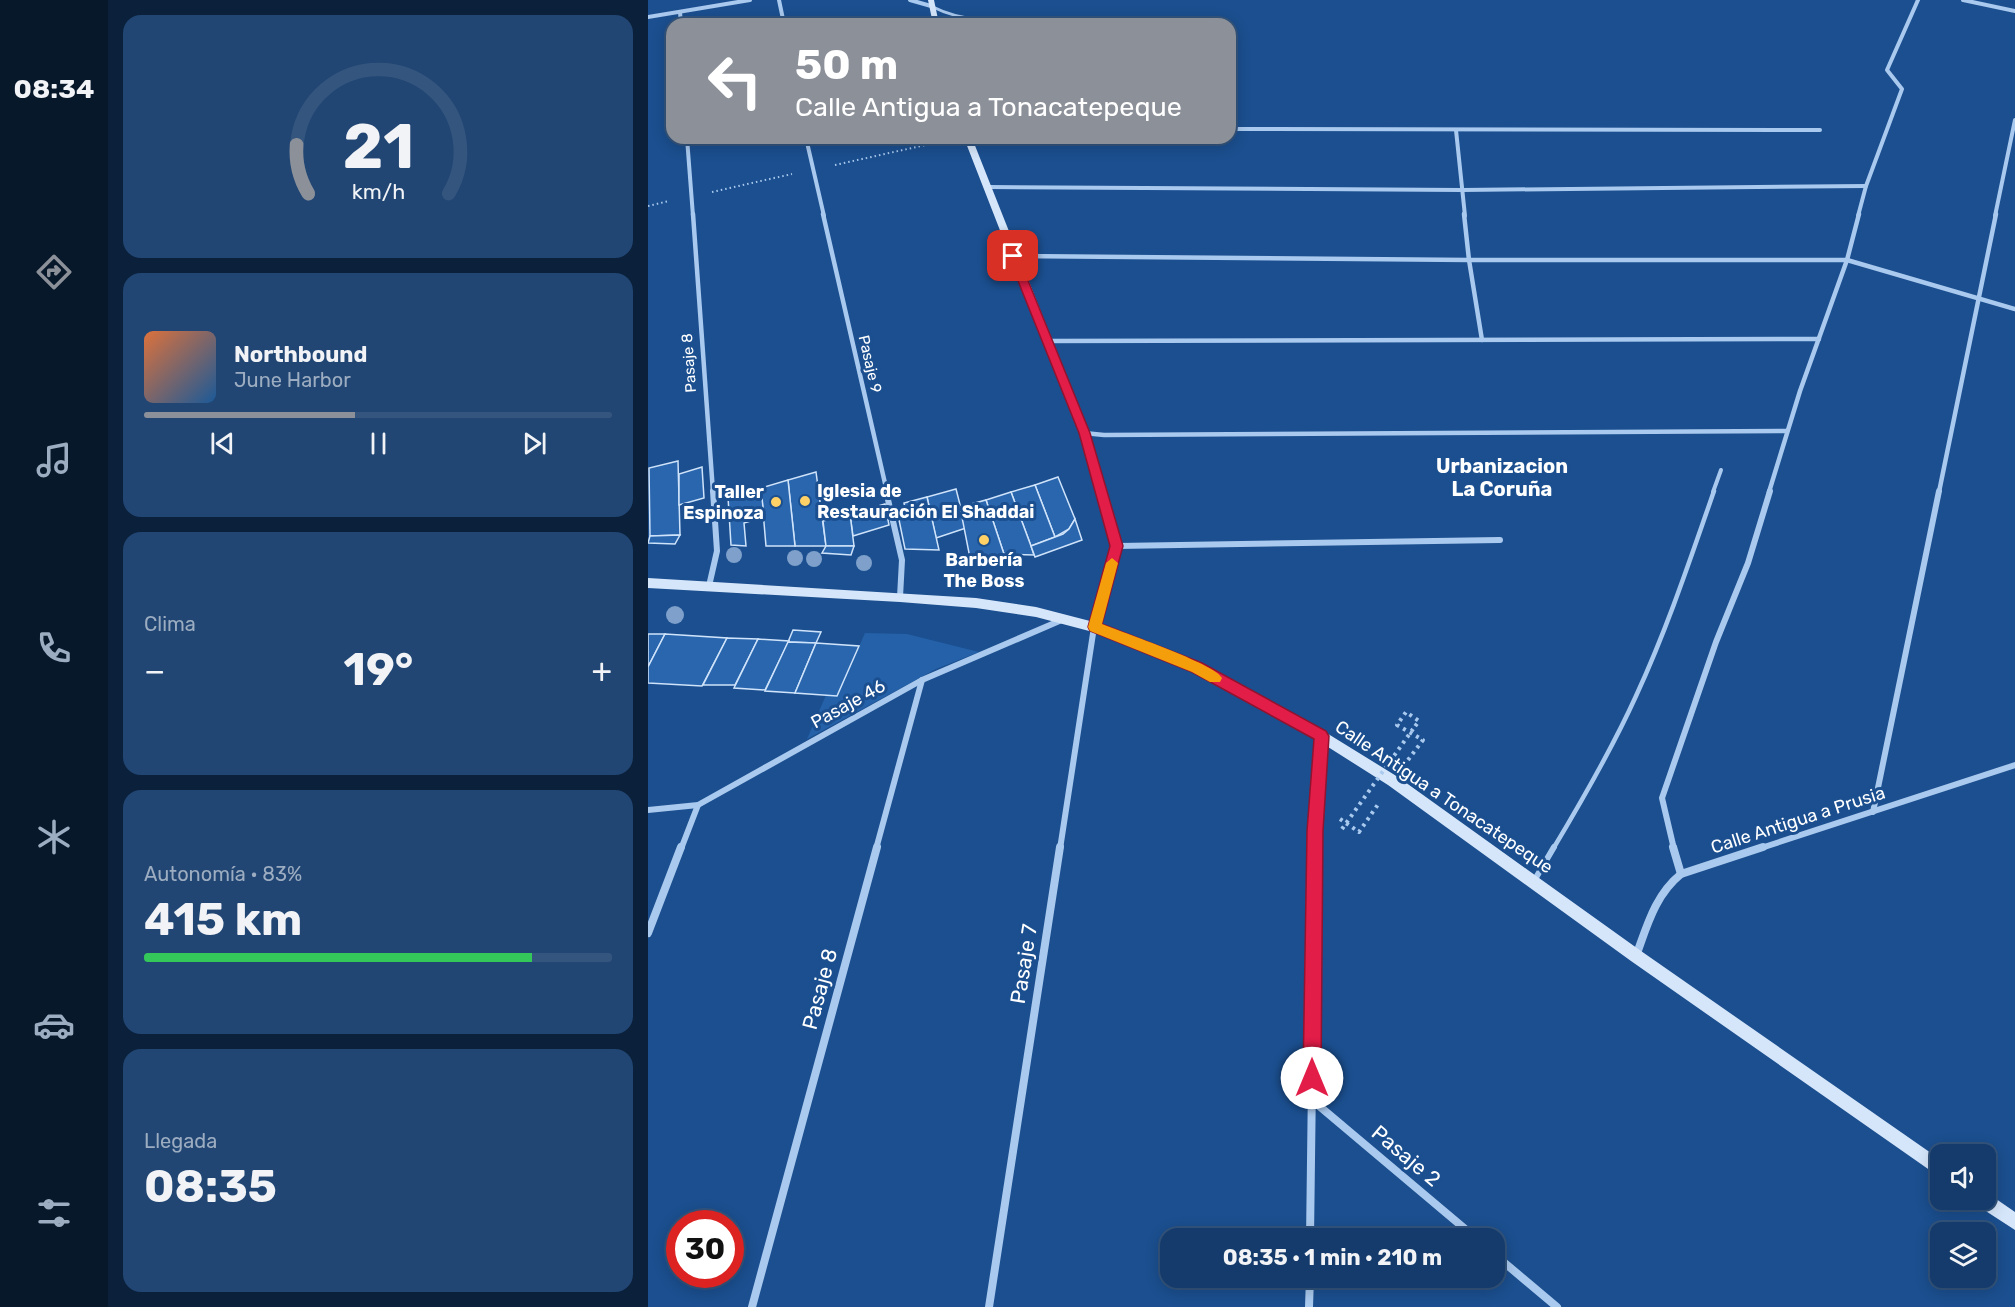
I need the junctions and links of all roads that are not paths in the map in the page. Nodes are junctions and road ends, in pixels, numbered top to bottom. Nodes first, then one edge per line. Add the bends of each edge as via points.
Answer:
1 (750, 0) edge
2 (779, 0) edge
3 (910, 0) edge
4 (1918, 0) edge
5 (1963, 0) edge
6 (931, 3) edge
7 (2015, 11) edge
8 (680, 12) junction
9 (648, 17) edge
10 (680, 18) edge
11 (783, 18) edge
12 (935, 18) edge
13 (1050, 18) dead end
14 (2015, 120) edge
15 (1236, 129) edge
16 (1456, 130) junction
17 (1820, 130) dead end
18 (687, 144) edge
19 (807, 144) edge
20 (971, 144) edge
21 (1866, 186) junction
22 (989, 187) junction
23 (1462, 190) junction
24 (1013, 256) junction
25 (1469, 260) junction
26 (1847, 260) junction
27 (1978, 298) junction
28 (2015, 309) edge
29 (1819, 339) junction
30 (1047, 340) junction
31 (1482, 340) junction
32 (1787, 431) junction
33 (1084, 433) junction
34 (1721, 470) dead end
35 (1500, 540) dead end
36 (1117, 546) junction
37 (648, 583) edge
38 (710, 586) junction
39 (900, 597) junction
40 (1064, 619) junction
41 (1094, 627) junction
42 (922, 680) junction
43 (1321, 736) junction
44 (2015, 765) edge
45 (699, 805) junction
46 (648, 810) edge
47 (1873, 812) junction
48 (1681, 874) junction
49 (1534, 881) junction
50 (648, 933) edge
51 (1636, 956) junction
52 (1312, 1100) junction
53 (1930, 1162) edge
54 (1996, 1209) edge
55 (2015, 1222) edge
56 (1310, 1228) edge
57 (1463, 1228) edge
58 (1505, 1263) edge
59 (1310, 1288) edge
60 (752, 1307) edge
61 (989, 1307) edge
62 (1309, 1307) edge
63 (1557, 1307) edge

1 - 8 street
2 - 11 street
3 - 6 street
4 - 21 street via 1887,70 1902,89
5 - 7 street
6 - 12 main road
6 - 13 lane via 944,15 964,18
8 - 9 street
8 - 10 street
14 - 27 street
15 - 16 street
16 - 17 street
16 - 23 street
18 - 38 street, Pasaje 8 via 717,551
19 - 39 street, Pasaje 9 via 902,560
20 - 22 main road
21 - 23 street
21 - 26 street
22 - 23 street
22 - 24 main road
23 - 25 street
24 - 25 street
24 - 30 main road
25 - 26 street
25 - 31 street
26 - 27 street
26 - 29 street
27 - 28 street
27 - 47 street
29 - 31 street
29 - 32 street
30 - 31 street
30 - 33 main road
32 - 33 street
32 - 48 street via 1748,563 1662,798
33 - 36 main road
34 - 49 lane via 1636,698
35 - 36 street
36 - 41 main road
37 - 38 main road, Calle Antigua a Tonacatepeque
38 - 39 main road, Calle Antigua a Tonacatepeque
39 - 40 main road, Calle Antigua a Tonacatepeque via 976,603
40 - 41 main road, Calle Antigua a Tonacatepeque
40 - 42 street, Pasaje 46
41 - 43 main road, Calle Antigua a Tonacatepeque via 1197,668
41 - 61 street, Pasaje 7
42 - 45 street, Pasaje 46
42 - 60 street, Pasaje 8
43 - 49 main road, Calle Antigua a Tonacatepeque via 1393,781
43 - 52 street via 1315,831
44 - 47 street, Calle Antigua a Prusia
45 - 46 street, Pasaje 46
45 - 50 street
47 - 48 street, Calle Antigua a Prusia
48 - 51 street via 1670,881 1663,893
49 - 51 main road, Calle Antigua a Tonacatepeque
51 - 53 main road, Calle Antigua a Tonacatepeque
52 - 56 street
52 - 57 street, Pasaje 2
54 - 55 main road
58 - 63 street
59 - 62 street

